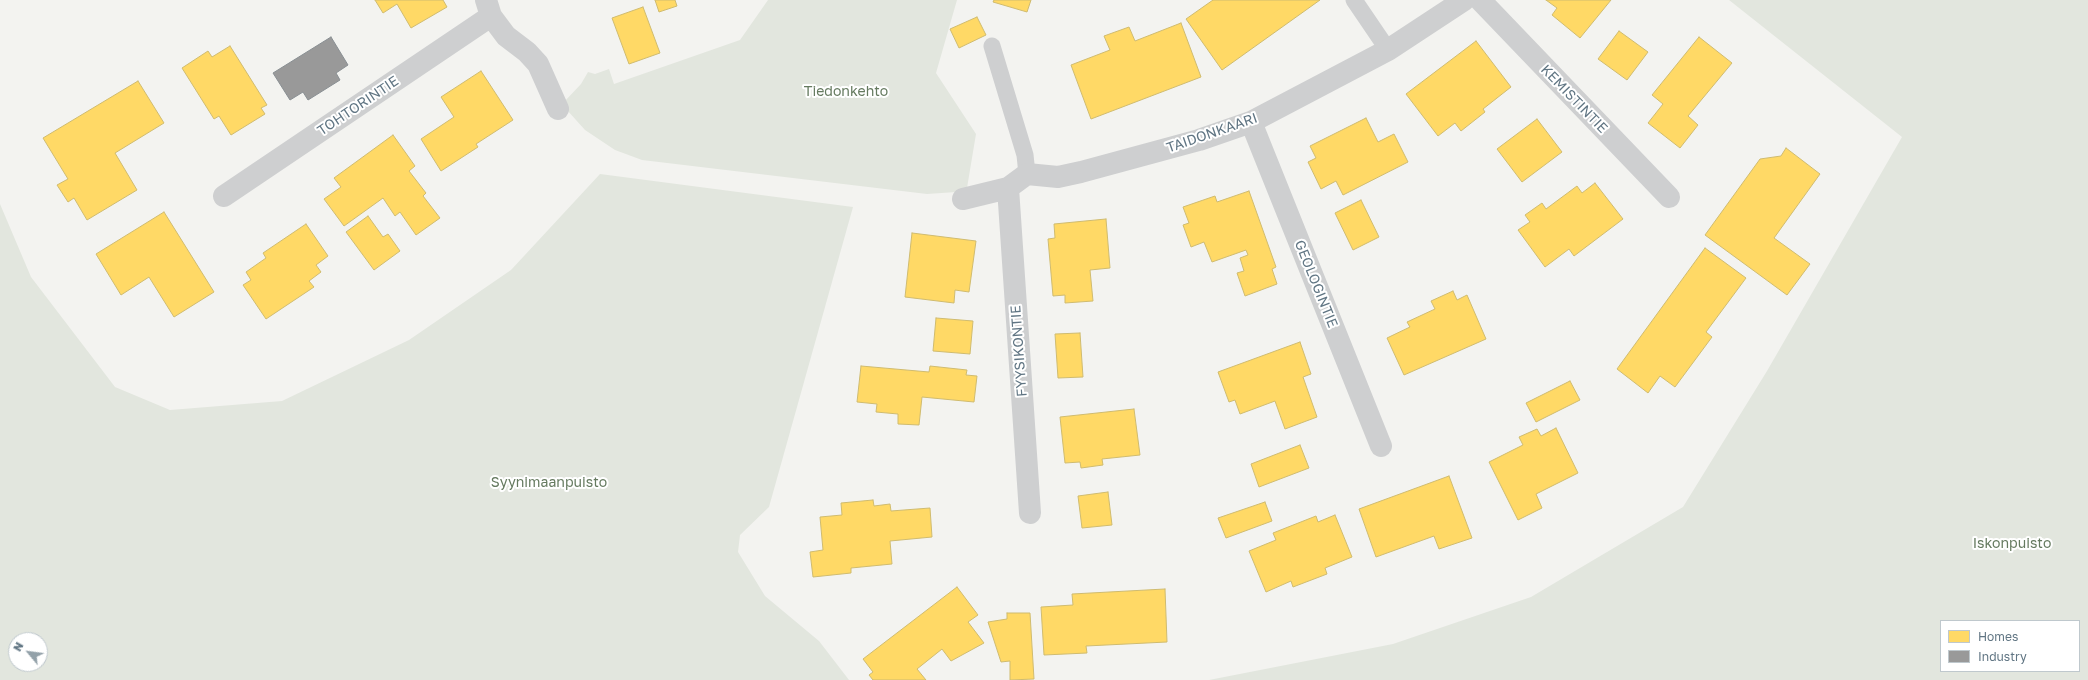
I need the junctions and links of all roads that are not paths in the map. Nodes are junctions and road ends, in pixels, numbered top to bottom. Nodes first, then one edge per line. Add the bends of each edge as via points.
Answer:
1 (1354, 0) edge
2 (1464, 0) edge
3 (1480, 0) edge
4 (489, 8) edge
5 (992, 46) dead end
6 (1388, 50) junction
7 (558, 110) dead end
8 (1251, 122) junction
9 (1027, 174) junction
10 (1008, 188) junction
11 (224, 196) dead end
12 (1669, 197) dead end
13 (963, 199) dead end
14 (1381, 446) dead end
15 (1030, 513) dead end

1 - 6 lane
2 - 6 street, TAIDONKAARI
3 - 12 street, KEMISTINTIE
4 - 7 street via 506,36 528,52 538,64
4 - 11 street, TOHTORINTIE
5 - 9 lane via 1025,155
6 - 8 street, TAIDONKAARI
8 - 9 street, TAIDONKAARI via 1199,140 1085,171 1058,177
8 - 14 street, GEOLOGINTIE
9 - 10 street
10 - 13 street
10 - 15 street, FYYSIKONTIE

